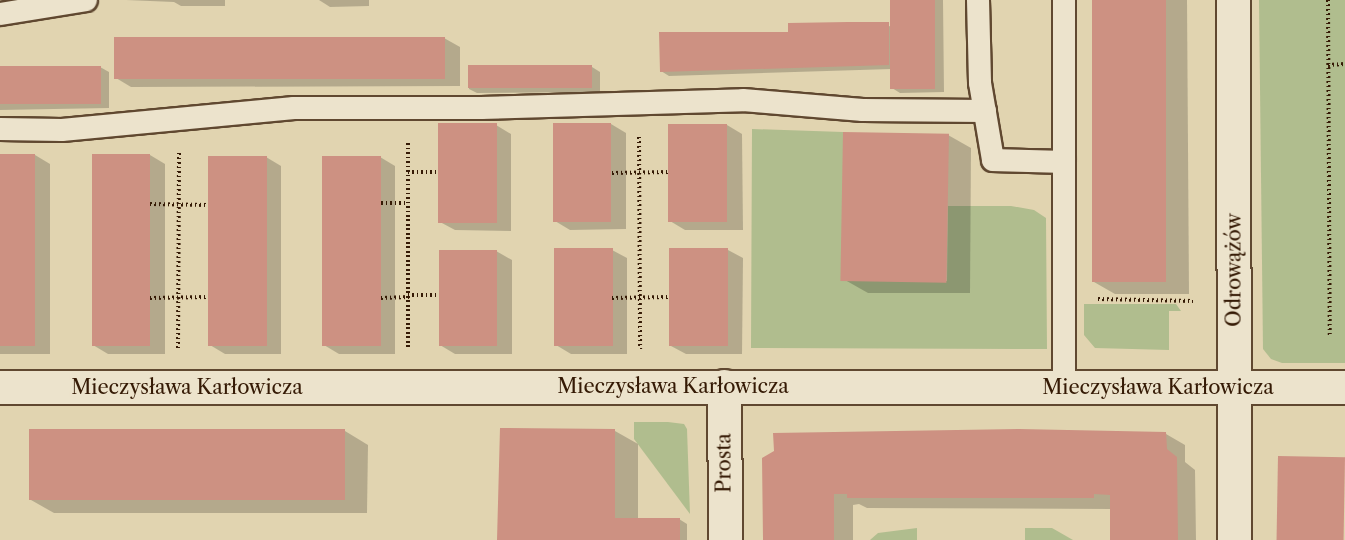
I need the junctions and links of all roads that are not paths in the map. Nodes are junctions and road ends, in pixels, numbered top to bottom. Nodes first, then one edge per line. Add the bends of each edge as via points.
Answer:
1 (86, 0) edge
2 (978, 0) edge
3 (1064, 0) edge
4 (1233, 0) edge
5 (0, 14) edge
6 (985, 111) junction
7 (0, 129) edge
8 (1064, 162) junction
9 (724, 386) junction
10 (0, 387) edge
11 (1064, 387) junction
12 (1234, 387) junction
13 (1345, 387) edge
14 (724, 540) edge
15 (1234, 540) edge

1 - 5 lane
2 - 6 lane via 980,83
3 - 8 lane
4 - 12 street, Odrowążów
6 - 7 lane via 863,110 743,100 294,108 62,130
6 - 8 lane via 993,160
8 - 11 lane
9 - 10 street, Mieczysława Karłowicza
9 - 11 street, Mieczysława Karłowicza
9 - 14 street, Prosta
11 - 12 street, Mieczysława Karłowicza
12 - 13 street, Mieczysława Karłowicza
12 - 15 street, Odrowążów

